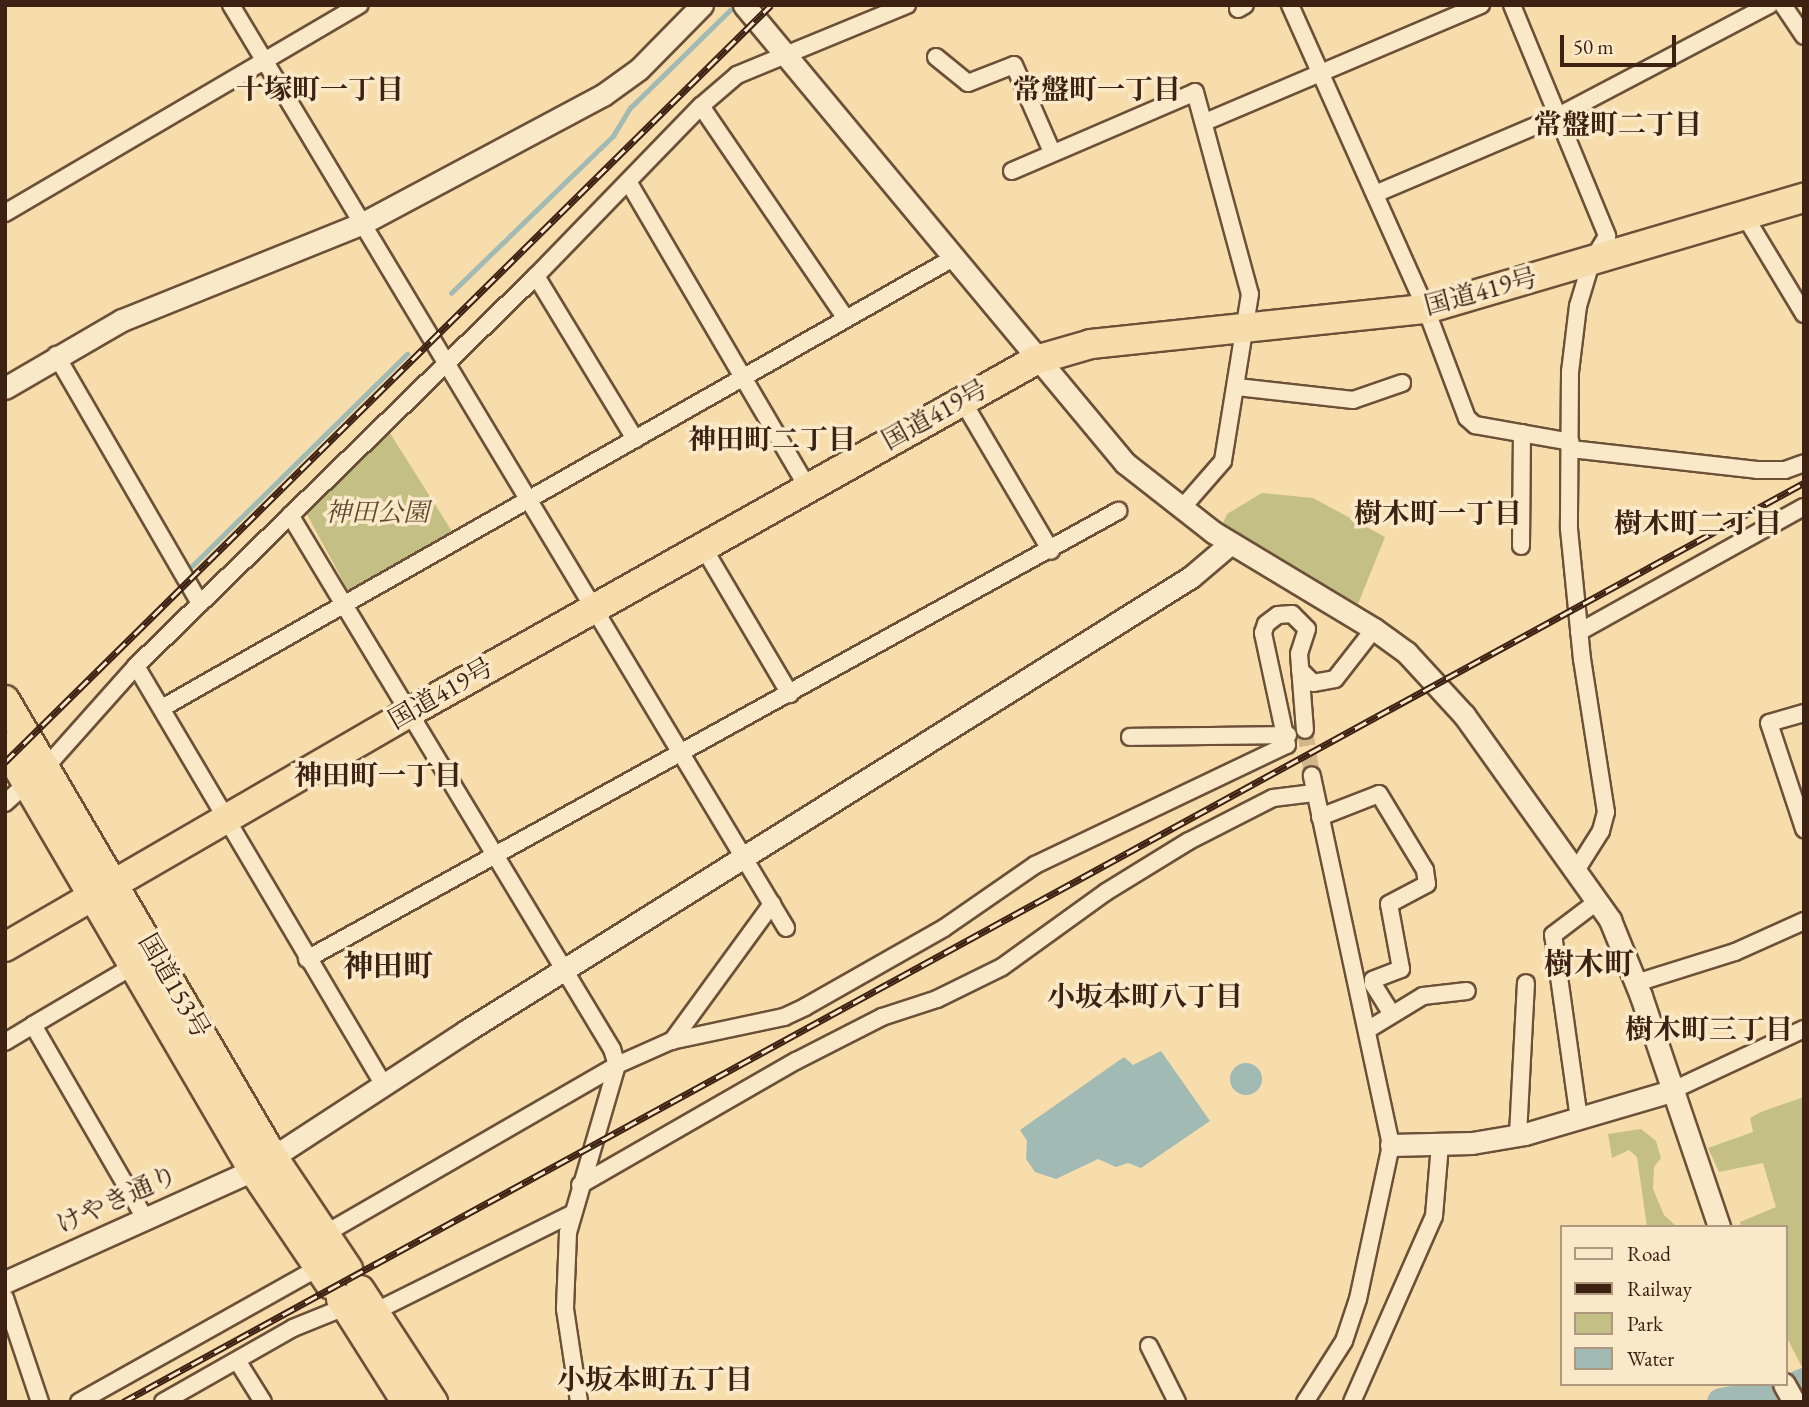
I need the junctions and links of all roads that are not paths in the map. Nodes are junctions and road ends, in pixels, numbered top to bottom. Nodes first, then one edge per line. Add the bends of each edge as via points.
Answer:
1 (231, 5) edge
2 (359, 5) edge
3 (702, 5) edge
4 (744, 5) edge
5 (907, 5) edge
6 (1290, 5) edge
7 (1481, 5) edge
8 (1512, 5) edge
9 (1769, 5) edge
10 (1783, 5) edge
11 (1804, 36) edge
12 (788, 54) junction
13 (936, 57) dead end
14 (265, 61) junction
15 (1321, 75) junction
16 (701, 106) junction
17 (1556, 117) junction
18 (1205, 122) junction
19 (1052, 152) junction
20 (1012, 171) dead end
21 (629, 183) junction
22 (1375, 194) junction
23 (1804, 198) edge
24 (5, 213) edge
25 (1746, 218) junction
26 (363, 223) junction
27 (955, 257) junction
28 (1591, 263) junction
29 (536, 276) junction
30 (1426, 309) junction
31 (1804, 314) edge
32 (845, 317) junction
33 (1248, 327) junction
34 (56, 355) junction
35 (1036, 360) junction
36 (445, 362) junction
37 (744, 376) junction
38 (1402, 383) dead end
39 (1237, 387) junction
40 (5, 388) edge
41 (962, 400) junction
42 (1522, 433) junction
43 (635, 439) junction
44 (1571, 446) junction
45 (1804, 463) edge
46 (807, 487) junction
47 (527, 501) junction
48 (1804, 507) edge
49 (1182, 508) junction
50 (1118, 511) dead end
51 (290, 515) junction
52 (1231, 543) junction
53 (703, 547) junction
54 (1521, 547) dead end
55 (1051, 551) junction
56 (200, 603) junction
57 (345, 604) junction
58 (594, 608) junction
59 (1374, 629) junction
60 (1579, 632) junction
61 (136, 666) junction
62 (1300, 670) junction
63 (790, 694) junction
64 (5, 700) edge
65 (162, 708) junction
66 (412, 711) junction
67 (1804, 713) edge
68 (1305, 730) tunnel mouth
69 (1288, 735) junction
70 (1130, 737) dead end
71 (5, 746) edge
72 (682, 754) junction
73 (36, 775) junction
74 (1312, 775) tunnel mouth
75 (1314, 793) junction
76 (5, 803) edge
77 (1320, 817) junction
78 (224, 818) junction
79 (1804, 829) edge
80 (494, 855) junction
81 (743, 856) junction
82 (1577, 869) junction
83 (103, 890) junction
84 (1598, 901) junction
85 (772, 904) junction
86 (1804, 921) edge
87 (786, 928) dead end
88 (5, 947) edge
89 (307, 959) junction
90 (133, 966) junction
91 (564, 970) junction
92 (1526, 983) dead end
93 (1636, 983) junction
94 (1467, 991) dead end
95 (1391, 1013) junction
96 (33, 1025) junction
97 (1369, 1029) junction
98 (1804, 1029) edge
99 (672, 1041) junction
100 (5, 1042) edge
101 (617, 1065) junction
102 (384, 1085) junction
103 (1671, 1091) junction
104 (1579, 1119) junction
105 (1518, 1135) junction
106 (1440, 1144) junction
107 (1391, 1145) junction
108 (263, 1163) junction
109 (580, 1185) junction
110 (571, 1214) junction
111 (145, 1219) junction
112 (1718, 1225) edge
113 (323, 1235) junction
114 (5, 1282) edge
115 (345, 1290) junction
116 (5, 1298) edge
117 (1149, 1346) dead end
118 (238, 1362) junction
119 (1785, 1386) edge
120 (40, 1402) edge
121 (79, 1402) edge
122 (163, 1402) edge
123 (263, 1402) edge
124 (406, 1402) edge
125 (432, 1402) edge
126 (579, 1402) edge
127 (1177, 1402) edge
128 (1305, 1402) edge
129 (1352, 1402) edge
130 (1794, 1402) edge

1 - 14 street
2 - 14 street
3 - 26 street via 639,69 603,95
4 - 12 street
5 - 12 street
6 - 15 street
7 - 15 street
8 - 17 street
9 - 17 street
10 - 11 street
12 - 16 street via 737,75
12 - 27 street
13 - 19 street via 968,83 1014,65
14 - 24 street
14 - 26 street
15 - 18 street
15 - 22 street
16 - 21 street
16 - 32 street
17 - 22 street
17 - 28 street via 1607,236
18 - 19 street via 1195,92
18 - 33 street via 1249,290
19 - 20 street
21 - 29 street
21 - 37 street
22 - 30 street
23 - 25 highway, 国道419号
25 - 28 highway, 国道419号
25 - 31 street
26 - 34 street via 122,320
26 - 36 street
27 - 32 street
27 - 35 street
28 - 30 highway, 国道419号
28 - 44 street via 1578,306 1570,372
29 - 36 street
29 - 43 street
30 - 33 highway, 国道419号
30 - 42 street via 1467,418 1475,425
32 - 37 street
33 - 35 highway, 国道419号 via 1091,344
33 - 39 street
34 - 40 street
34 - 56 street
35 - 41 highway, 国道419号
35 - 49 street via 1125,463
36 - 47 street
36 - 51 street
37 - 43 street
37 - 46 street
38 - 39 street via 1353,400
39 - 49 street via 1223,461
41 - 46 highway, 国道419号
41 - 55 street
42 - 44 street
42 - 54 street
43 - 47 street
44 - 45 street via 1756,470 1785,470
44 - 60 street via 1569,529
46 - 53 highway, 国道419号
47 - 57 street
47 - 58 street
48 - 60 street
49 - 52 street
50 - 55 street
51 - 56 street
51 - 57 street
52 - 59 street
52 - 81 street, けやき通り via 1191,577
53 - 58 highway, 国道419号
53 - 63 street
55 - 63 street
56 - 61 street
57 - 65 street
57 - 66 street
58 - 66 highway, 国道419号
58 - 72 street
59 - 62 street via 1335,679 1313,684
59 - 82 street via 1406,653 1464,715
60 - 82 street via 1606,812 1601,831
61 - 65 street
61 - 73 street
62 - 68 street
62 - 69 street via 1299,654 1307,629 1292,614 1270,619 1263,633
63 - 72 street
64 - 73 highway, 国道153号
65 - 78 street
66 - 78 highway, 国道419号
66 - 80 street
67 - 79 street via 1769,723
69 - 70 street
69 - 99 street via 1287,745 1035,865 944,928 805,1007 773,1020
71 - 73 highway, 国道153号
72 - 80 street
72 - 81 street
73 - 76 street
73 - 83 highway, 国道153号
74 - 75 street
75 - 77 street
75 - 109 street via 1273,798 1189,841 1106,892 1002,967 937,999 882,1017 796,1061
77 - 95 street via 1380,794 1425,870 1427,884 1389,904 1401,969 1373,980 1373,984
77 - 97 street
78 - 83 highway, 国道419号
78 - 89 street
80 - 89 street
80 - 91 street
81 - 85 street
81 - 91 street, けやき通り
82 - 84 street
83 - 88 highway, 国道419号
83 - 90 highway, 国道153号
83 - 108 highway, 国道153号
84 - 93 street
84 - 104 street via 1553,935
85 - 87 street
85 - 99 street
86 - 93 street via 1735,952
89 - 102 street
90 - 96 street
90 - 108 highway, 国道153号
91 - 101 street
91 - 102 street, けやき通り
92 - 105 street
93 - 103 street
94 - 95 street via 1423,996
95 - 97 street
96 - 100 street
96 - 111 street
97 - 107 street
98 - 103 street
99 - 101 street
101 - 109 street
101 - 113 street
102 - 108 street, けやき通り
103 - 104 street
103 - 112 street
104 - 105 street
105 - 106 street
106 - 107 street
106 - 129 street via 1434,1216
107 - 128 street via 1358,1298 1344,1341
108 - 111 street, けやき通り
108 - 113 highway, 国道153号
108 - 115 highway, 国道153号
109 - 110 street
110 - 115 street
110 - 126 street via 565,1309
111 - 114 street, けやき通り
113 - 115 highway, 国道153号
115 - 118 street
115 - 121 street
115 - 124 highway, 国道153号
115 - 125 highway, 国道153号
116 - 120 street
117 - 127 street
118 - 122 street
118 - 123 street
119 - 130 street

